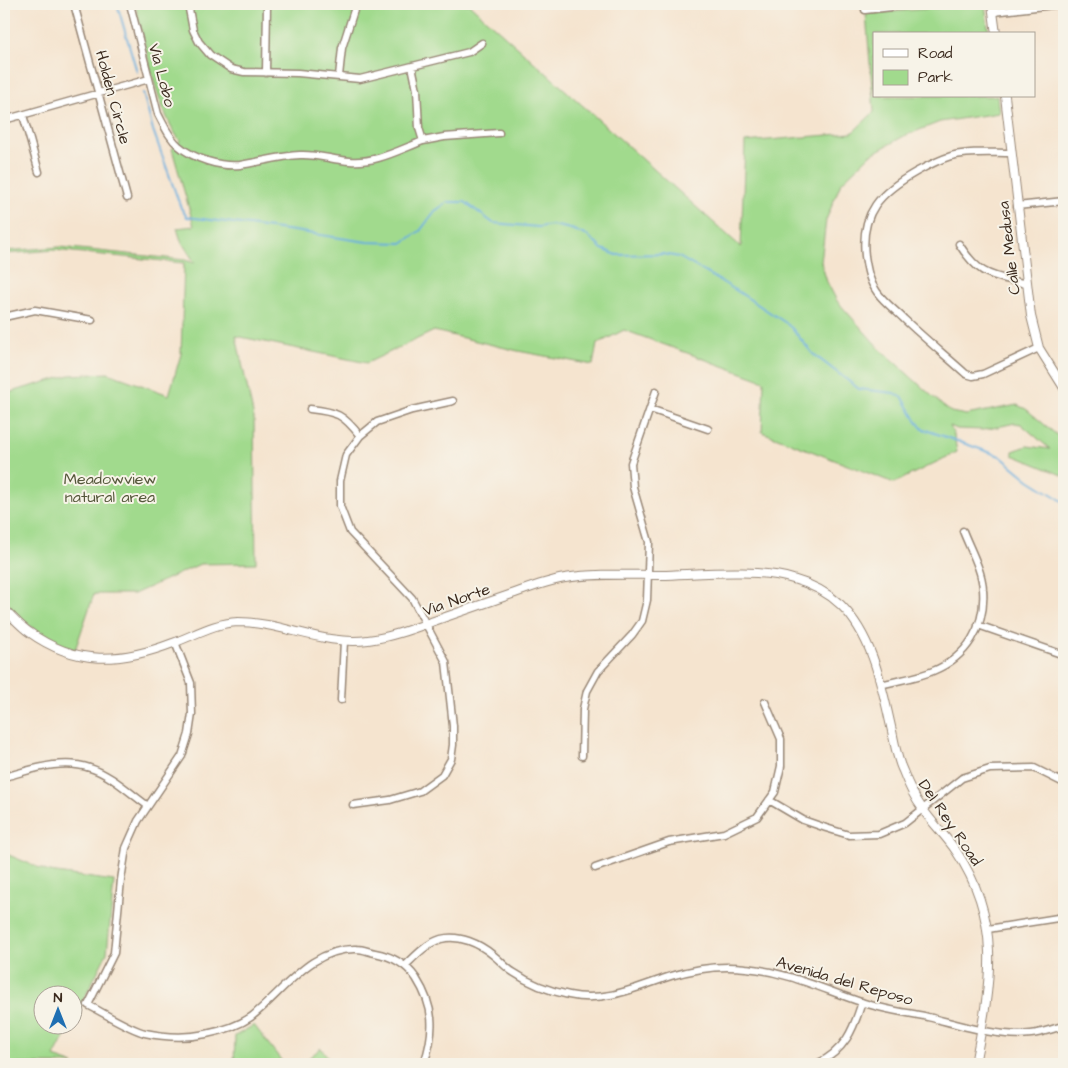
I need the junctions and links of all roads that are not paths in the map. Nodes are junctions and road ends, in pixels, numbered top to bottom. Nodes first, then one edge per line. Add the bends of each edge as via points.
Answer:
1 (74, 4) edge
2 (130, 4) edge
3 (188, 4) edge
4 (267, 4) edge
5 (356, 4) edge
6 (918, 4) edge
7 (992, 4) edge
8 (1062, 4) edge
9 (865, 10) dead end
10 (993, 12) junction
11 (996, 32) edge
12 (482, 43) dead end
13 (412, 66) junction
14 (266, 72) junction
15 (339, 76) junction
16 (149, 79) junction
17 (98, 94) junction
18 (1005, 98) edge
19 (23, 115) junction
20 (4, 120) edge
21 (499, 133) dead end
22 (423, 141) junction
23 (1011, 153) junction
24 (39, 172) dead end
25 (127, 198) dead end
26 (1064, 201) edge
27 (1017, 206) junction
28 (959, 244) dead end
29 (1026, 284) junction
30 (4, 317) edge
31 (92, 320) dead end
32 (1039, 348) junction
33 (1064, 388) edge
34 (656, 391) dead end
35 (453, 401) dead end
36 (310, 409) dead end
37 (650, 409) junction
38 (708, 429) dead end
39 (360, 436) junction
40 (963, 531) dead end
41 (648, 575) junction
42 (4, 609) edge
43 (425, 624) junction
44 (978, 625) junction
45 (344, 641) junction
46 (175, 642) junction
47 (1064, 655) edge
48 (881, 685) junction
49 (341, 700) dead end
50 (765, 702) dead end
51 (582, 756) dead end
52 (4, 778) edge
53 (1064, 783) edge
54 (769, 800) junction
55 (353, 805) dead end
56 (148, 806) junction
57 (922, 809) junction
58 (594, 868) dead end
59 (1064, 917) edge
60 (988, 929) junction
61 (405, 966) junction
62 (862, 1002) junction
63 (1064, 1026) edge
64 (982, 1030) junction
65 (424, 1064) edge
66 (817, 1064) edge
67 (975, 1064) edge

1 - 17 street, Holden Circle
2 - 16 street, Via Lobo
3 - 14 street via 193,30 210,55 231,69
4 - 14 street
5 - 15 street via 342,48
6 - 9 street
7 - 10 street
8 - 10 street
10 - 11 street
12 - 13 street via 470,52
13 - 15 street via 360,79
13 - 22 street
14 - 15 street
16 - 17 street
16 - 22 street, Via Lobo via 158,114 171,137 181,148 222,165 303,155 366,161
17 - 19 street
17 - 25 street, Holden Circle
18 - 23 street, Calle Medusa
19 - 20 street
19 - 24 street
21 - 22 street
23 - 27 street, Calle Medusa
23 - 32 street via 976,152 951,156 891,188 878,201 865,228 866,263 877,292 966,374 983,374
26 - 27 street
27 - 29 street, Calle Medusa
28 - 29 street via 984,273
29 - 32 street, Calle Medusa
30 - 31 street via 35,310
32 - 33 street, Calle Medusa
34 - 37 street
35 - 39 street via 377,422
36 - 39 street via 332,412 347,420
37 - 38 street
37 - 41 street via 631,463 633,487 648,542
39 - 43 street via 346,455 340,481 340,506 350,532 412,598
40 - 44 street via 983,588 983,608
41 - 43 street, Via Norte via 565,578
41 - 48 street, Via Norte via 753,574 790,578 819,589 840,604 857,624
41 - 51 street via 642,620 598,671 587,691 583,709
42 - 46 street, Via Norte via 27,631 70,654 102,659 132,656
43 - 45 street, Via Norte via 397,635
43 - 55 street via 446,662 453,726 451,759 442,776 420,791 390,800
44 - 47 street
44 - 48 street via 970,644 953,661 932,672
45 - 46 street, Via Norte via 276,626 237,622 209,627
45 - 49 street
46 - 56 street via 191,683 189,734 182,756
48 - 57 street, Del Rey Road via 899,763
50 - 54 street via 781,739 782,766 775,792
52 - 56 street via 46,766 73,764 102,773
53 - 57 street via 1034,768 990,769 962,778
54 - 57 street via 803,820 849,835 879,834 905,824
54 - 58 street via 757,817 724,833 669,842
56 - 61 street via 126,848 114,953 88,1005 144,1033 204,1035 231,1028 250,1018 314,961 337,951 357,949 387,955
57 - 60 street, Del Rey Road via 973,877
59 - 60 street
60 - 64 street, Del Rey Road via 988,990
61 - 62 street, Avenida del Reposo via 424,948 441,938 456,938 468,940 492,954 512,972 537,985 570,996 602,997 710,968 745,967 780,973
61 - 65 street via 424,991 432,1019 430,1047
62 - 64 street, Avenida del Reposo
62 - 66 street via 855,1026 843,1046
63 - 64 street, Avenida del Reposo via 1032,1034
64 - 67 street, Del Rey Road

